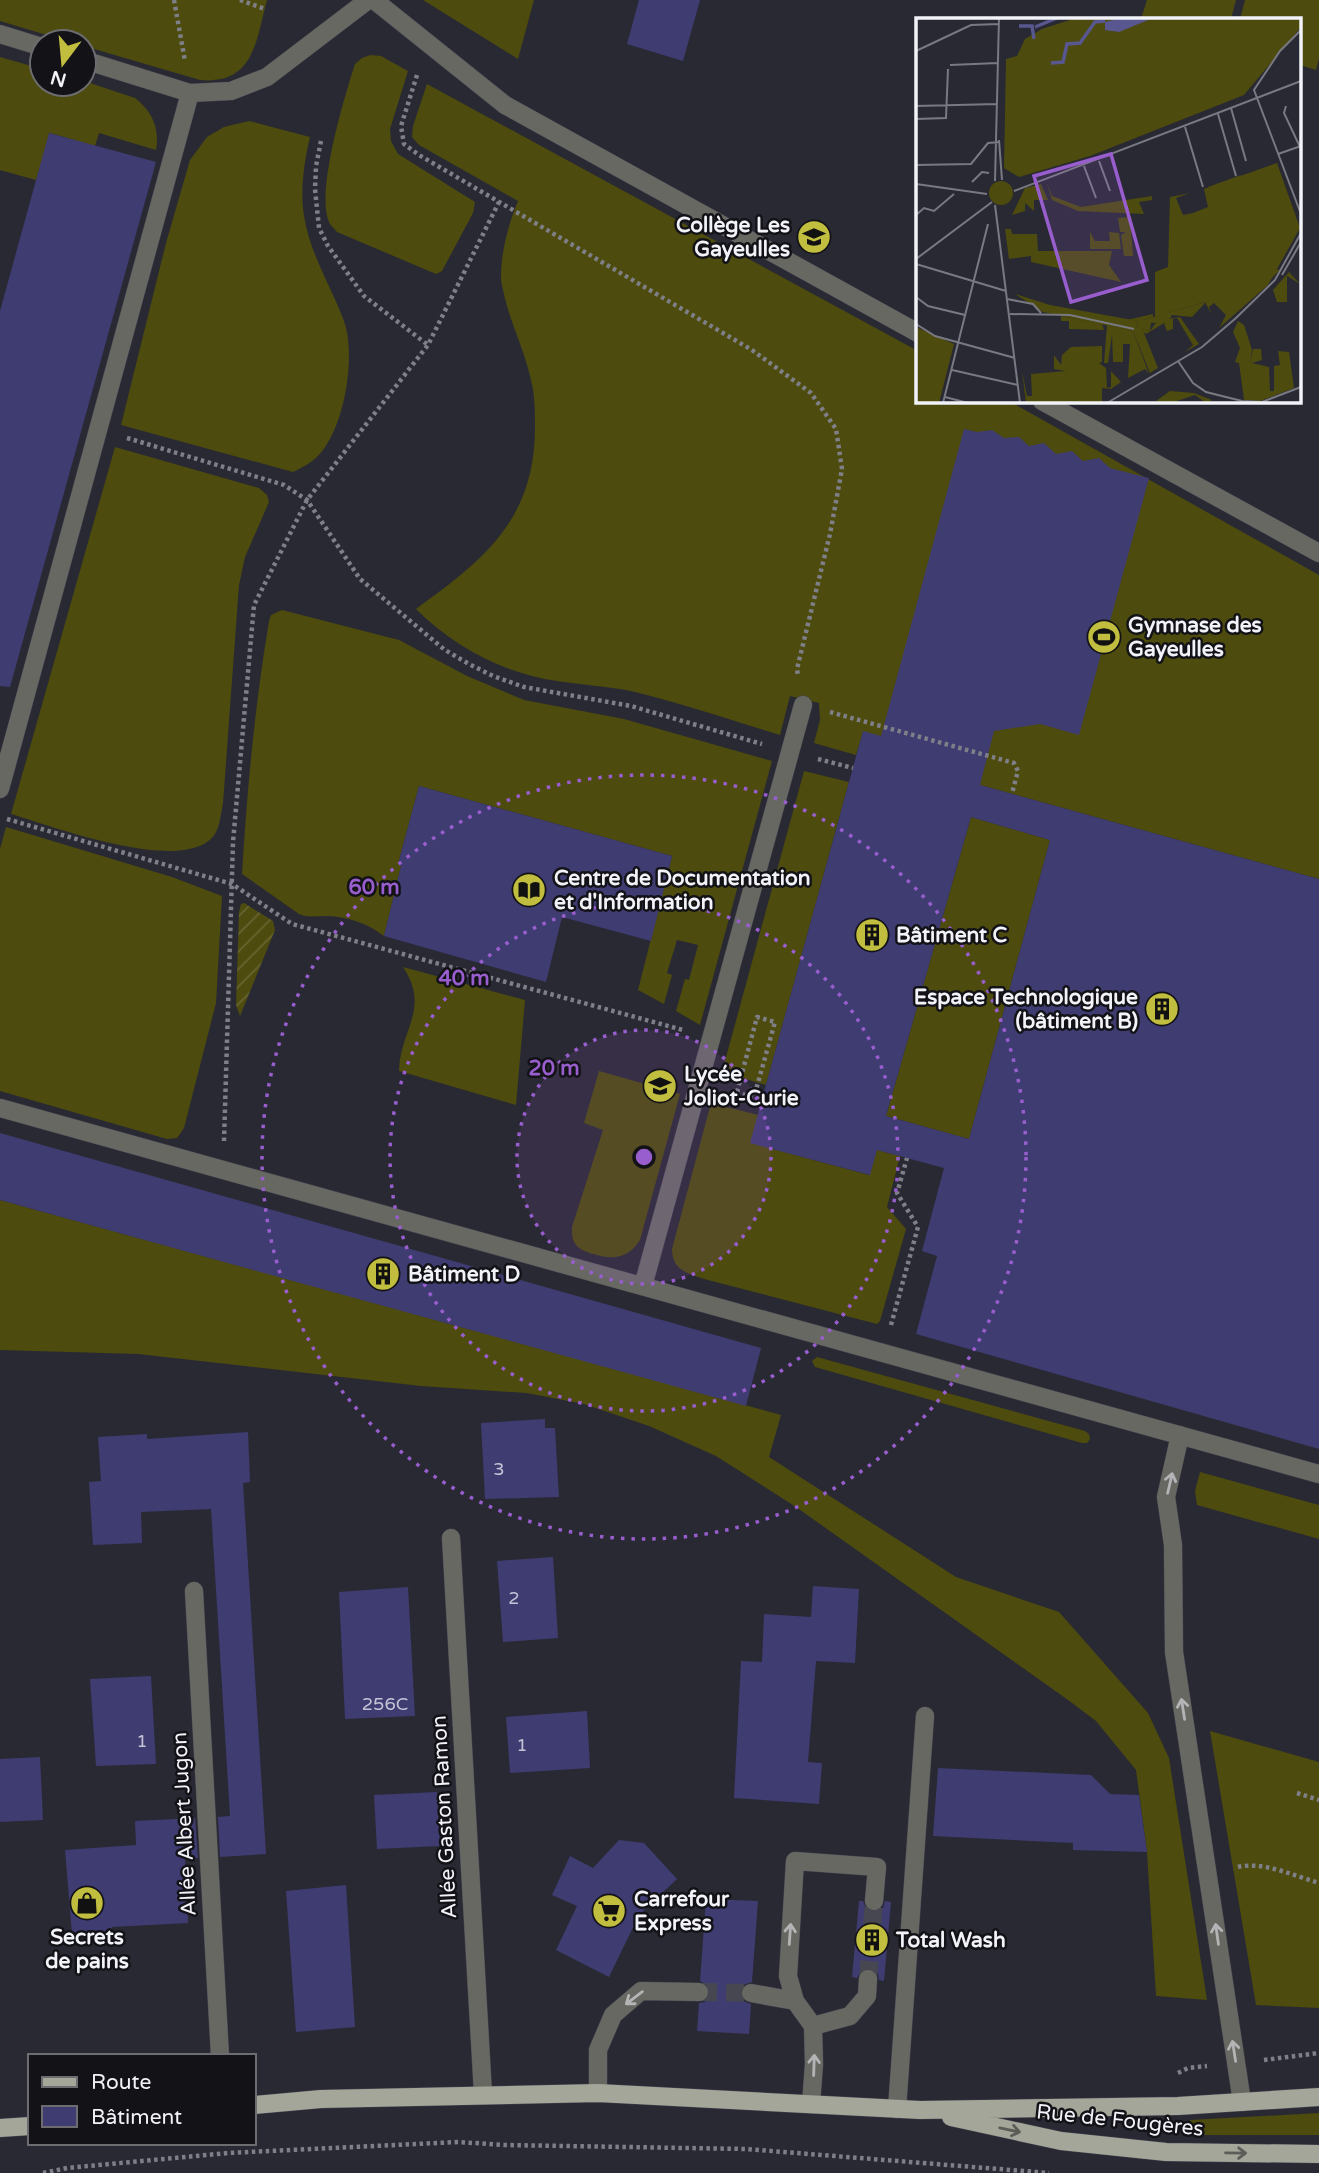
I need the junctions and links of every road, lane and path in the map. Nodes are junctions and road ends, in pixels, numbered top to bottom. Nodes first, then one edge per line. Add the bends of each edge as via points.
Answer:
1 (174, 0) edge
2 (240, 0) edge
3 (368, 0) edge
4 (374, 0) edge
5 (265, 9) dead end
6 (0, 34) edge
7 (28, 43) edge
8 (430, 45) junction
9 (98, 64) edge
10 (190, 93) junction
11 (321, 141) dead end
12 (499, 202) junction
13 (916, 332) edge
14 (428, 345) junction
15 (1044, 402) edge
16 (98, 430) junction
17 (307, 500) junction
18 (1319, 553) edge
19 (803, 705) junction
20 (789, 751) junction
21 (853, 768) dead end
22 (0, 789) edge
23 (1012, 793) dead end
24 (0, 817) edge
25 (232, 884) junction
26 (711, 1037) junction
27 (754, 1097) junction
28 (762, 1100) dead end
29 (0, 1108) edge
30 (907, 1158) dead end
31 (223, 1169) junction
32 (643, 1286) junction
33 (883, 1353) junction
34 (1180, 1435) junction
35 (1319, 1474) edge
36 (450, 1538) dead end
37 (194, 1591) dead end
38 (925, 1717) dead end
39 (1297, 1793) dead end
40 (1319, 1800) edge
41 (1233, 1869) dead end
42 (1319, 1883) edge
43 (874, 1901) tunnel mouth
44 (868, 1979) tunnel mouth
45 (699, 1992) tunnel mouth
46 (751, 1993) tunnel mouth
47 (795, 2001) junction
48 (813, 2026) junction
49 (220, 2054) edge
50 (597, 2093) junction
51 (484, 2094) junction
52 (1319, 2097) edge
53 (1242, 2102) junction
54 (811, 2104) junction
55 (256, 2105) edge
56 (897, 2109) junction
57 (920, 2110) junction
58 (28, 2126) edge
59 (0, 2129) edge
60 (1319, 2154) edge
61 (43, 2173) edge
62 (1050, 2173) edge

1 - 10 path
2 - 5 path
3 - 10 street via 267,77 231,91
4 - 8 street
6 - 7 street
8 - 12 path via 401,126 404,144
8 - 13 street via 505,105
9 - 10 street
10 - 16 street
11 - 14 path via 315,189 319,228 328,246 365,296
12 - 14 path
12 - 19 path via 752,350 811,393 836,429 842,469 797,669
14 - 17 path
15 - 18 street
16 - 17 path via 284,485
16 - 22 street
17 - 20 path via 360,579 445,650 469,664 524,687 631,706
17 - 25 path via 254,604
19 - 20 street
19 - 23 path via 1008,760 1017,767
20 - 21 path
20 - 26 street
24 - 25 path
25 - 26 path via 292,924
25 - 31 path
26 - 32 street
27 - 27 path via 775,1022 757,1017 737,1092
27 - 28 path
29 - 31 street
30 - 33 path via 897,1193 918,1227
31 - 32 street
32 - 33 street
33 - 34 street
34 - 35 street
53 -> 34 street via 1174,1652 1173,1545 1166,1497
36 - 51 street, Allée Gaston Ramon
37 - 49 street, Allée Albert Jugon
38 - 56 street
39 - 40 path
41 - 42 path via 1264,1867
47 -> 43 street via 788,1976 795,1861 877,1867
44 - 48 street via 867,1996 850,2016
45 -> 50 street via 641,1991 612,2015 598,2050
46 - 47 street
47 - 48 street
54 -> 48 street
50 - 51 main road
50 - 54 main road
51 - 55 main road
52 - 53 main road
53 - 57 main road
54 - 56 main road
56 - 57 main road
57 -> 60 main road, Rue de Fougères via 1061,2141 1166,2152
58 - 59 main road
61 - 62 path via 228,2153 458,2142 746,2149

